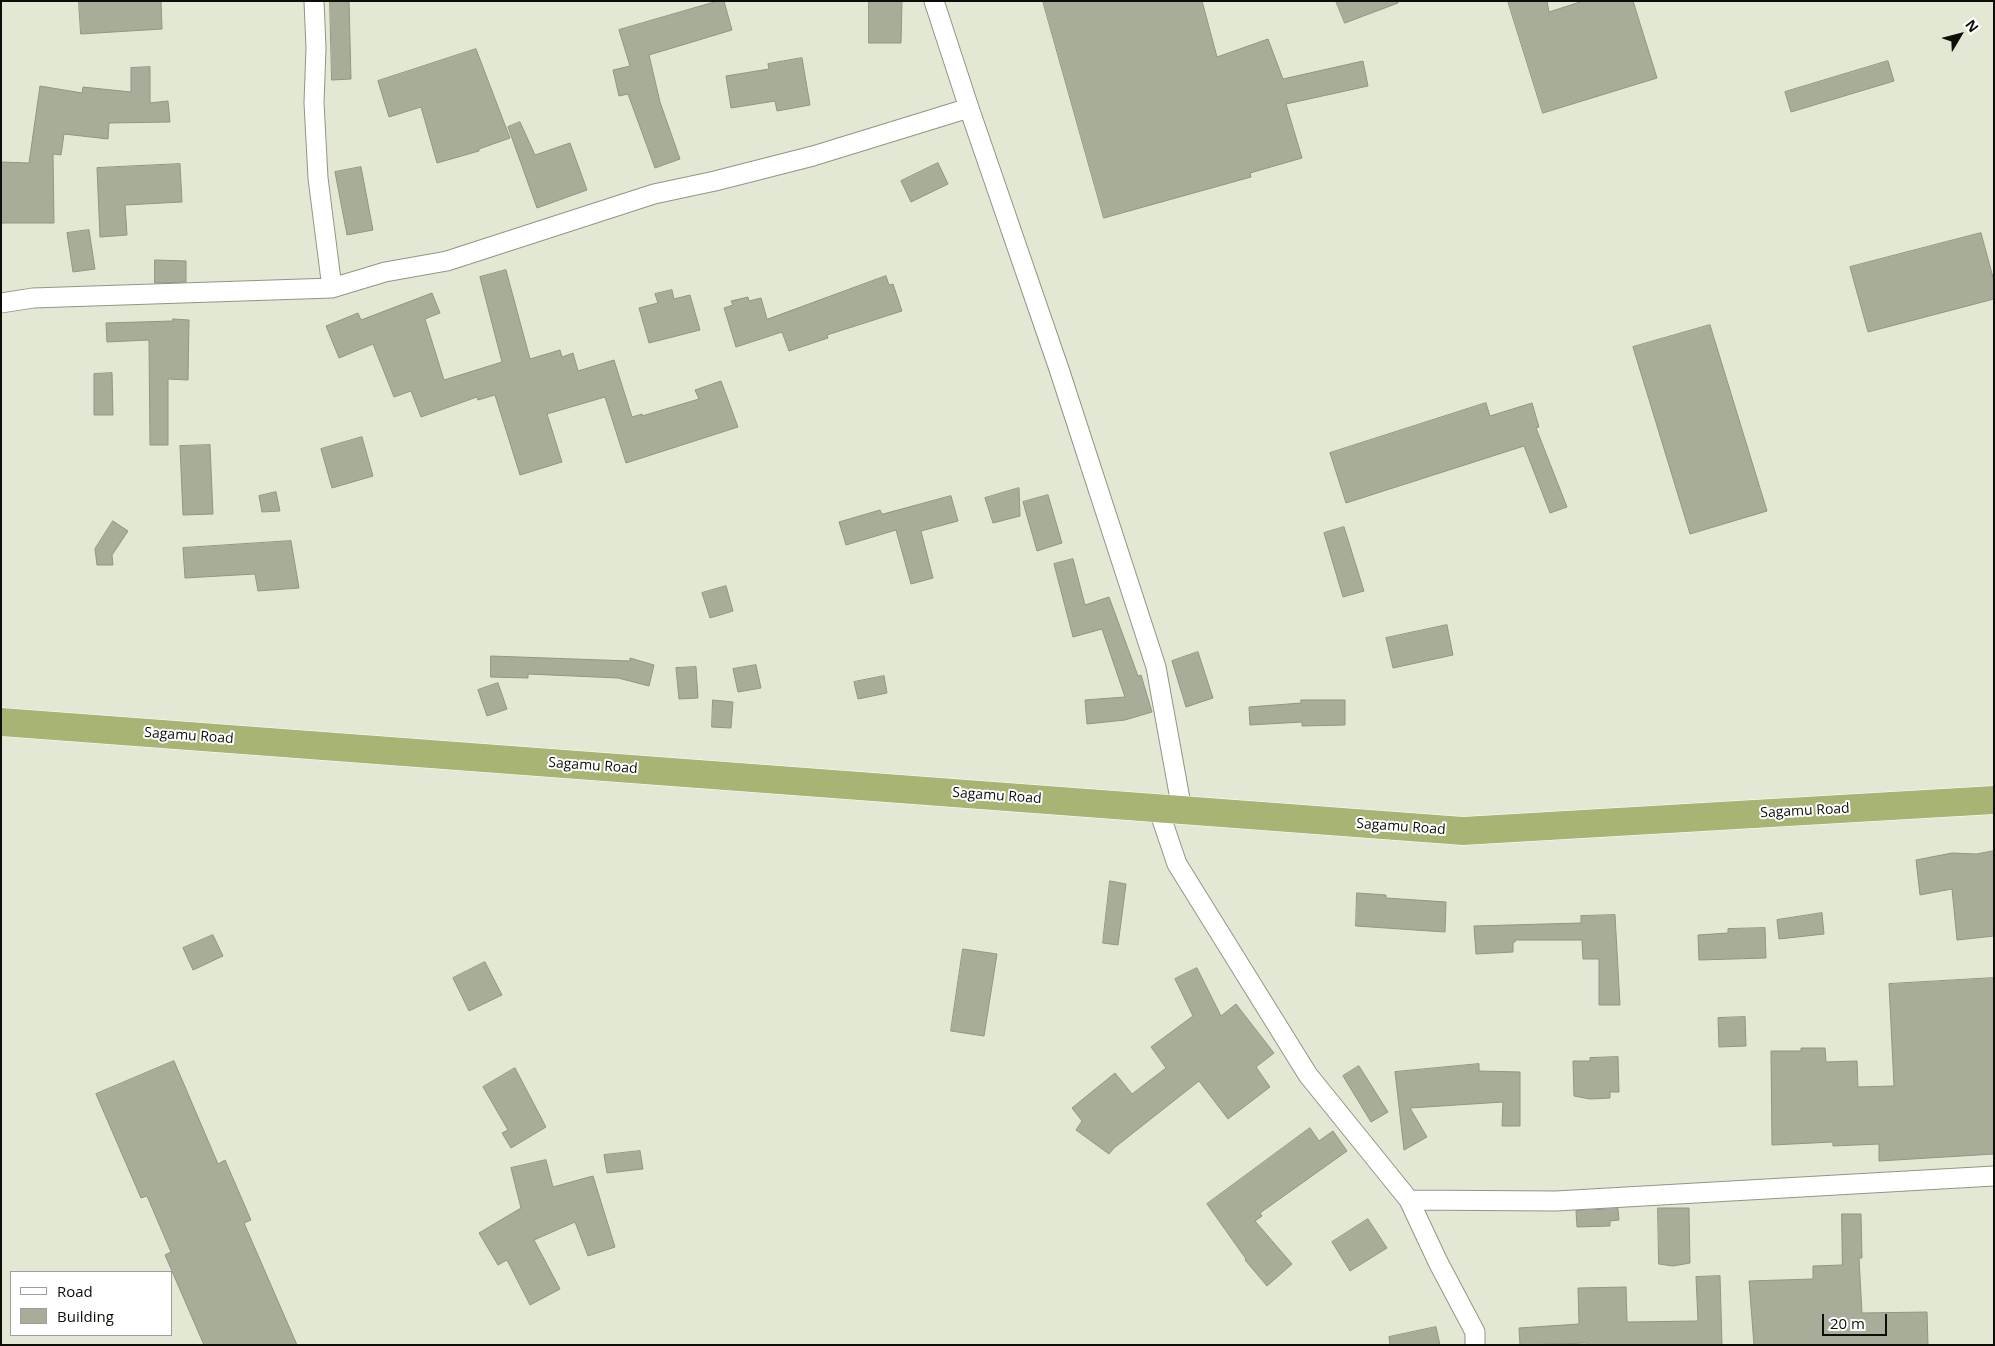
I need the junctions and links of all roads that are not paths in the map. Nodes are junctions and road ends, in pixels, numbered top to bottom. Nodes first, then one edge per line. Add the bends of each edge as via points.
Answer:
1 (314, 1) edge
2 (934, 1) edge
3 (969, 108) junction
4 (332, 288) junction
5 (1, 303) edge
6 (1, 722) edge
7 (1994, 800) edge
8 (1170, 809) junction
9 (1994, 1176) edge
10 (1409, 1200) junction
11 (1475, 1345) edge

1 - 4 street via 317,169
2 - 3 street
3 - 4 street via 813,156 654,194 447,261 385,272
3 - 8 street via 1156,666
4 - 5 street via 33,298
6 - 8 highway, Sagamu Road
7 - 8 highway, Sagamu Road via 1463,831
8 - 10 street via 1177,864 1308,1075
9 - 10 street via 1556,1201
10 - 11 street via 1474,1332

